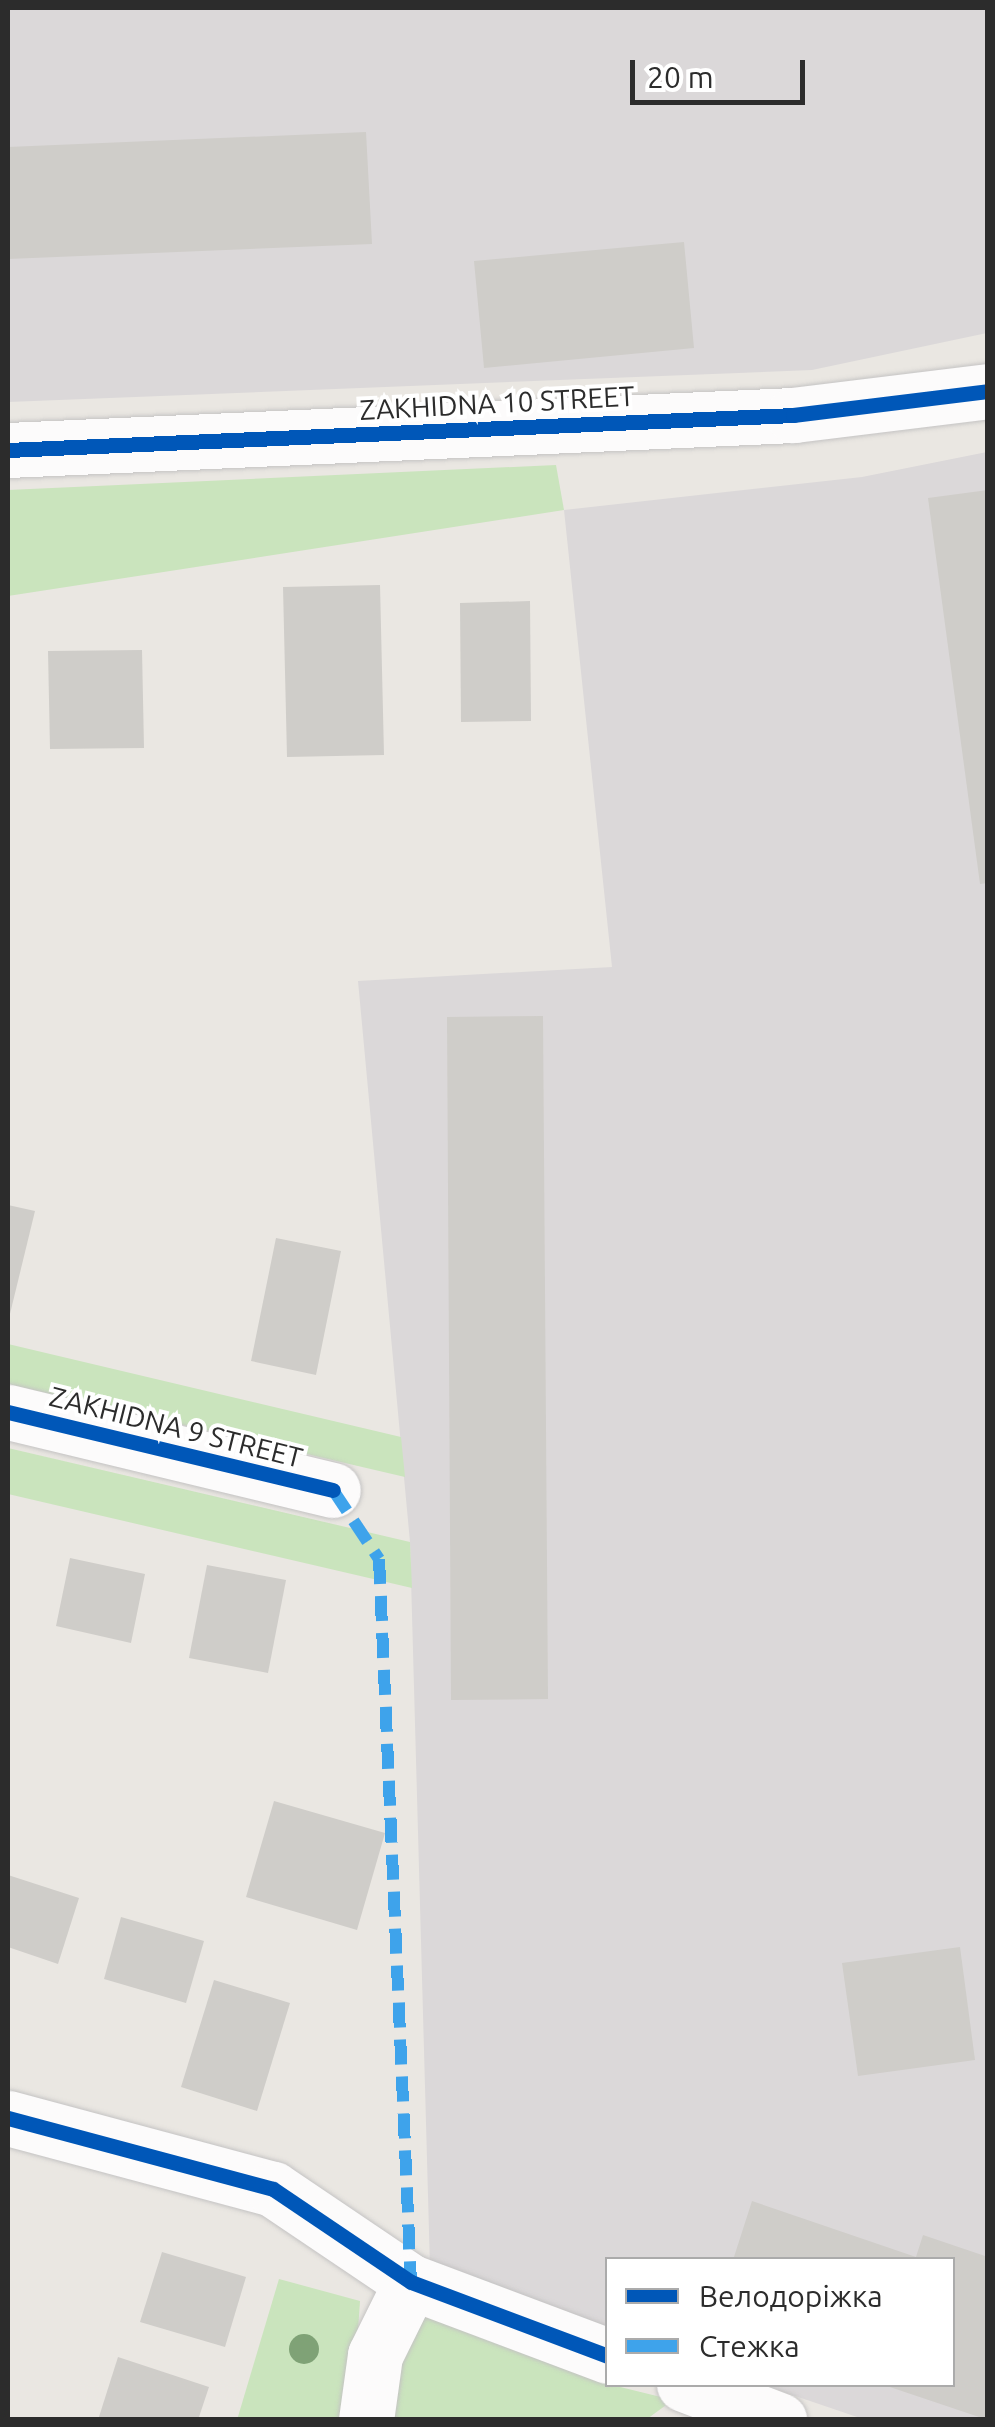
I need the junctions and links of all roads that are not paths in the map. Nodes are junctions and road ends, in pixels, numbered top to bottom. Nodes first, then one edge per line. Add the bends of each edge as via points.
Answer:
1 (988, 390) edge
2 (8, 450) edge
3 (8, 1412) edge
4 (333, 1490) dead end
5 (8, 2118) edge
6 (411, 2282) junction
7 (605, 2355) edge
8 (689, 2399) edge
9 (366, 2420) edge
10 (779, 2420) edge

1 - 2 street, ZAKHIDNA 10 STREET via 793,415
3 - 4 street, ZAKHIDNA 9 STREET
5 - 6 street via 272,2188
6 - 7 street
6 - 9 street via 374,2355
8 - 10 street

